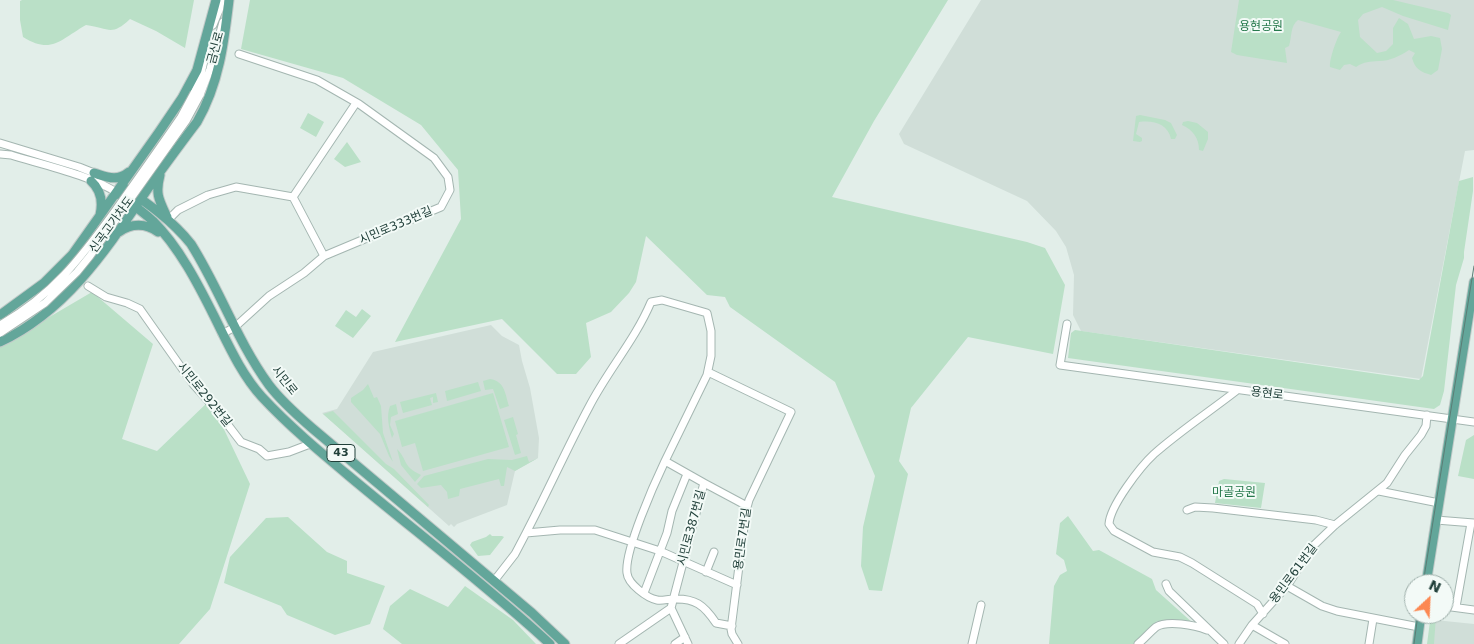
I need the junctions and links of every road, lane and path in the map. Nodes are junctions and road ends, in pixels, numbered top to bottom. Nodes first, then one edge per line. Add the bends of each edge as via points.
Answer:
1 (216, 0) edge
2 (220, 0) edge
3 (229, 0) edge
4 (239, 54) dead end
5 (197, 94) junction
6 (356, 103) junction
7 (0, 143) edge
8 (145, 152) junction
9 (0, 154) edge
10 (162, 170) junction
11 (92, 177) junction
12 (119, 190) junction
13 (293, 198) junction
14 (141, 199) junction
15 (136, 207) junction
16 (168, 220) junction
17 (97, 222) junction
18 (114, 238) junction
19 (172, 243) junction
20 (324, 256) junction
21 (1474, 282) edge
22 (88, 286) dead end
23 (0, 315) edge
24 (1066, 324) dead end
25 (0, 325) edge
26 (235, 327) junction
27 (0, 333) edge
28 (222, 334) junction
29 (0, 342) edge
30 (708, 372) junction
31 (1236, 391) junction
32 (1427, 415) junction
33 (1452, 419) junction
34 (1474, 422) edge
35 (310, 444) junction
36 (665, 461) junction
37 (687, 474) junction
38 (704, 483) junction
39 (1379, 491) junction
40 (1439, 502) junction
41 (747, 506) junction
42 (1187, 510) dead end
43 (1436, 520) junction
44 (1472, 523) edge
45 (1335, 525) junction
46 (526, 533) junction
47 (633, 542) junction
48 (660, 551) junction
49 (714, 552) dead end
50 (684, 562) junction
51 (706, 572) junction
52 (1428, 574) edge
53 (494, 581) junction
54 (1166, 584) dead end
55 (737, 585) junction
56 (1288, 586) junction
57 (644, 593) junction
58 (673, 599) junction
59 (981, 605) dead end
60 (1456, 607) joint
61 (671, 608) junction
62 (1474, 610) edge
63 (1263, 614) junction
64 (1373, 619) junction
65 (1419, 624) edge
66 (1252, 625) junction
67 (732, 626) junction
68 (1419, 627) junction
69 (1211, 632) junction
70 (628, 641) edge
71 (687, 641) edge
72 (550, 644) edge
73 (565, 644) edge
74 (619, 644) edge
75 (675, 644) edge
76 (738, 644) edge
77 (972, 644) edge
78 (1138, 644) edge
79 (1224, 644) edge
80 (1238, 644) edge
81 (1285, 644) edge
82 (1369, 644) edge
83 (1417, 644) edge

1 - 8 main road via 197,70
2 - 5 street, 금신로
3 - 5 street, 금신로 via 210,69
3 - 10 main road via 222,52 210,95 197,122
4 - 6 street, 시민로333번길 via 317,80
5 - 25 street, 신곡고가차도, bridge via 79,260 46,294
5 - 27 street, 신곡고가차도, bridge via 186,121 83,265 45,303
6 - 13 street
6 - 20 street, 시민로333번길 via 434,158 448,177 450,190 441,207
7 - 11 street, 시민로 via 79,167
8 - 11 main road via 120,178
8 - 12 main road
9 - 11 street, 시민로
10 - 14 main road
10 - 16 main road via 158,196
11 - 12 street, 시민로
11 - 17 main road via 101,201
12 - 14 main road, 시민로
12 - 15 main road, 시민로 / 43
12 - 17 main road
13 - 16 street via 236,187 208,195 178,210
13 - 20 street
14 - 15 main road
14 - 16 main road, 시민로
15 - 18 main road
15 - 19 main road, 시민로 / 43
16 - 26 main road, 시민로 / 43 via 195,250
17 - 23 main road via 59,270
18 - 19 main road via 124,229 145,225
18 - 29 main road via 70,292 37,320
19 - 28 main road, 시민로 / 43 via 199,286
20 - 26 street, 시민로333번길 via 269,296
21 - 33 main road
22 - 35 street, 시민로292번길 via 106,297 140,309 192,384 242,442 267,456
24 - 31 street, 용현로 via 1060,365
26 - 28 street, 시민로333번길
26 - 53 main road, 시민로 / 43 via 261,374 291,409
28 - 35 main road, 시민로 / 43 via 260,395
30 - 36 street
30 - 41 street, 용민로7번길 via 791,412
30 - 46 street via 711,331 707,313 662,300 651,302 644,320 588,407
31 - 32 street, 용현로
31 - 63 street via 1148,460 1125,489 1108,524 1114,531 1153,552 1180,557 1192,563 1257,604
32 - 33 street, 용현로
32 - 39 street, 용민로61번길 via 1421,435
33 - 34 street, 용현로
33 - 40 main road
35 - 72 main road, 시민로 / 43
36 - 37 street, 시민로387번길
36 - 47 street
37 - 38 street, 시민로387번길
37 - 48 street
38 - 41 street
38 - 50 street, 시민로387번길
39 - 40 street
39 - 45 street, 용민로61번길
40 - 43 main road
41 - 55 street, 용민로7번길
42 - 45 street via 1213,508
43 - 44 street
43 - 52 main road
44 - 60 street
45 - 56 street, 용민로61번길 via 1312,547
46 - 47 street via 588,529
46 - 53 street
47 - 48 street
47 - 57 street via 626,564 627,575
48 - 50 street
48 - 57 street
49 - 51 street
50 - 51 street
50 - 58 street, 시민로387번길
51 - 55 street
53 - 73 main road, 시민로 / 43
54 - 69 street via 1169,591
55 - 67 street, 용민로7번길
56 - 63 street, 용민로61번길
56 - 64 street via 1322,606
57 - 58 street via 658,600
58 - 61 street, 시민로387번길
58 - 67 street via 694,600 716,623
59 - 77 street
60 - 62 street
61 - 70 street
61 - 71 street
63 - 66 street, 용민로61번길
64 - 68 street
64 - 82 street
65 - 68 main road
66 - 80 street, 용민로61번길
66 - 81 street
67 - 76 street, 용민로7번길 via 732,634
68 - 83 main road
69 - 78 street via 1165,623
69 - 79 street
70 - 74 street
71 - 75 street

